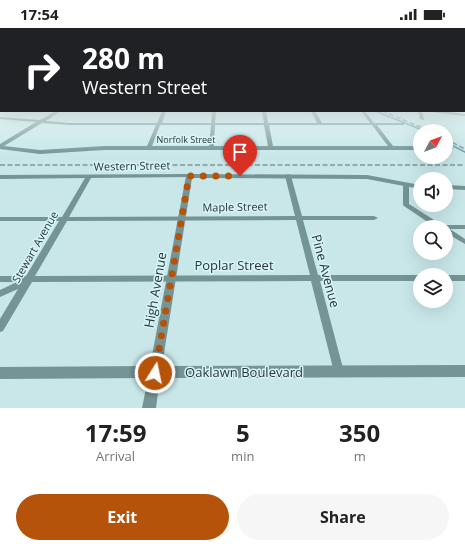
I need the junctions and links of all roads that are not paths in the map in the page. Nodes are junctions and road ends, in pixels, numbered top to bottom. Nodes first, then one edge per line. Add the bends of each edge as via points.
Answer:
1 (8, 119) edge
2 (46, 119) edge
3 (160, 119) edge
4 (213, 119) edge
5 (265, 119) edge
6 (317, 119) edge
7 (369, 119) edge
8 (41, 122) junction
9 (158, 124) junction
10 (213, 124) junction
11 (266, 124) junction
12 (320, 124) junction
13 (373, 124) junction
14 (402, 124) dead end
15 (0, 146) edge
16 (149, 148) junction
17 (211, 148) junction
18 (271, 148) junction
19 (392, 148) junction
20 (413, 148) edge
21 (0, 176) edge
22 (189, 176) junction
23 (288, 176) junction
24 (89, 177) junction
25 (406, 186) junction
26 (413, 186) edge
27 (453, 187) edge
28 (465, 188) edge
29 (298, 218) junction
30 (374, 218) dead end
31 (0, 219) edge
32 (64, 219) junction
33 (182, 219) junction
34 (429, 220) edge
35 (453, 226) edge
36 (465, 226) edge
37 (453, 234) edge
38 (465, 242) edge
39 (172, 278) junction
40 (315, 278) junction
41 (413, 278) edge
42 (453, 278) edge
43 (465, 278) edge
44 (0, 279) edge
45 (29, 279) junction
46 (0, 294) edge
47 (0, 328) edge
48 (339, 372) junction
49 (465, 372) edge
50 (0, 373) edge
51 (155, 373) junction
52 (149, 408) edge

1 - 8 street
2 - 8 street
3 - 9 street
4 - 10 street
5 - 11 street
6 - 12 street
7 - 13 street
8 - 9 street
8 - 15 street
9 - 10 street
9 - 16 street
10 - 11 street
10 - 17 street
11 - 12 street
11 - 18 street
12 - 13 street
13 - 14 street
13 - 19 street
15 - 16 street, Norfolk Street via 40,152
16 - 17 street, Norfolk Street
17 - 18 street, Norfolk Street
18 - 19 street, Norfolk Street
19 - 20 street, Norfolk Street
21 - 24 street, Western Street
22 - 23 street, Western Street
22 - 24 street, Western Street
22 - 33 street, High Avenue
23 - 25 street, Western Street via 367,177
23 - 29 street, Pine Avenue
24 - 32 street, Stewart Avenue
25 - 26 street, Western Street
25 - 34 street via 406,205
27 - 28 street
29 - 30 street, Maple Street
29 - 33 street, Maple Street
29 - 40 street, Pine Avenue
31 - 32 street, Maple Street
32 - 33 street, Maple Street
32 - 45 street, Stewart Avenue
33 - 39 street, High Avenue
35 - 36 street
37 - 38 street
39 - 40 street, Poplar Street
39 - 45 street, Poplar Street
39 - 51 street, High Avenue
40 - 41 street, Poplar Street
40 - 48 street, Pine Avenue
42 - 43 street
44 - 45 street, Poplar Street
45 - 46 street
45 - 47 street, Stewart Avenue
48 - 49 street, Oaklawn Boulevard
48 - 51 street, Oaklawn Boulevard
50 - 51 street, Oaklawn Boulevard
51 - 52 street, High Avenue

